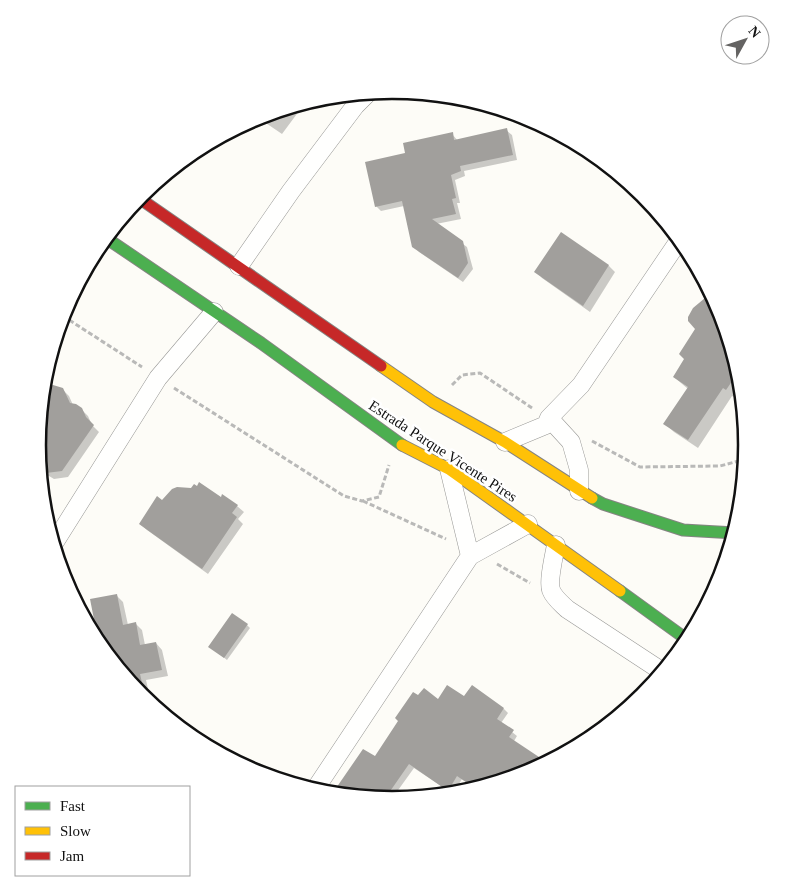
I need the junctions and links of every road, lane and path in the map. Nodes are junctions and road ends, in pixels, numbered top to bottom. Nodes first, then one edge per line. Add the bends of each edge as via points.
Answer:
1 (360, 101) edge
2 (146, 203) edge
3 (113, 243) edge
4 (675, 246) edge
5 (239, 266) junction
6 (214, 312) junction
7 (549, 418) junction
8 (505, 442) junction
9 (449, 469) junction
10 (579, 491) junction
11 (362, 501) dead end
12 (528, 524) junction
13 (728, 533) edge
14 (59, 537) edge
15 (556, 545) junction
16 (471, 552) junction
17 (557, 599) junction
18 (681, 636) edge
19 (657, 668) edge
20 (319, 784) edge

1 - 5 street
2 - 5 main road
3 - 6 main road, Estrada Parque Vicente Pires
4 - 7 street via 581,384
5 - 8 main road via 433,402
6 - 9 main road, Estrada Parque Vicente Pires via 396,442
6 - 14 street via 158,378
7 - 8 street via 546,425
7 - 10 street via 571,442 579,470
8 - 10 main road
9 - 12 main road, Estrada Parque Vicente Pires
9 - 16 street
10 - 13 main road via 604,504 683,530
11 - 16 path
12 - 15 main road, Estrada Parque Vicente Pires
12 - 16 street
15 - 17 street via 551,590
15 - 18 main road, Estrada Parque Vicente Pires
16 - 17 path
16 - 20 street
17 - 19 street via 567,609

